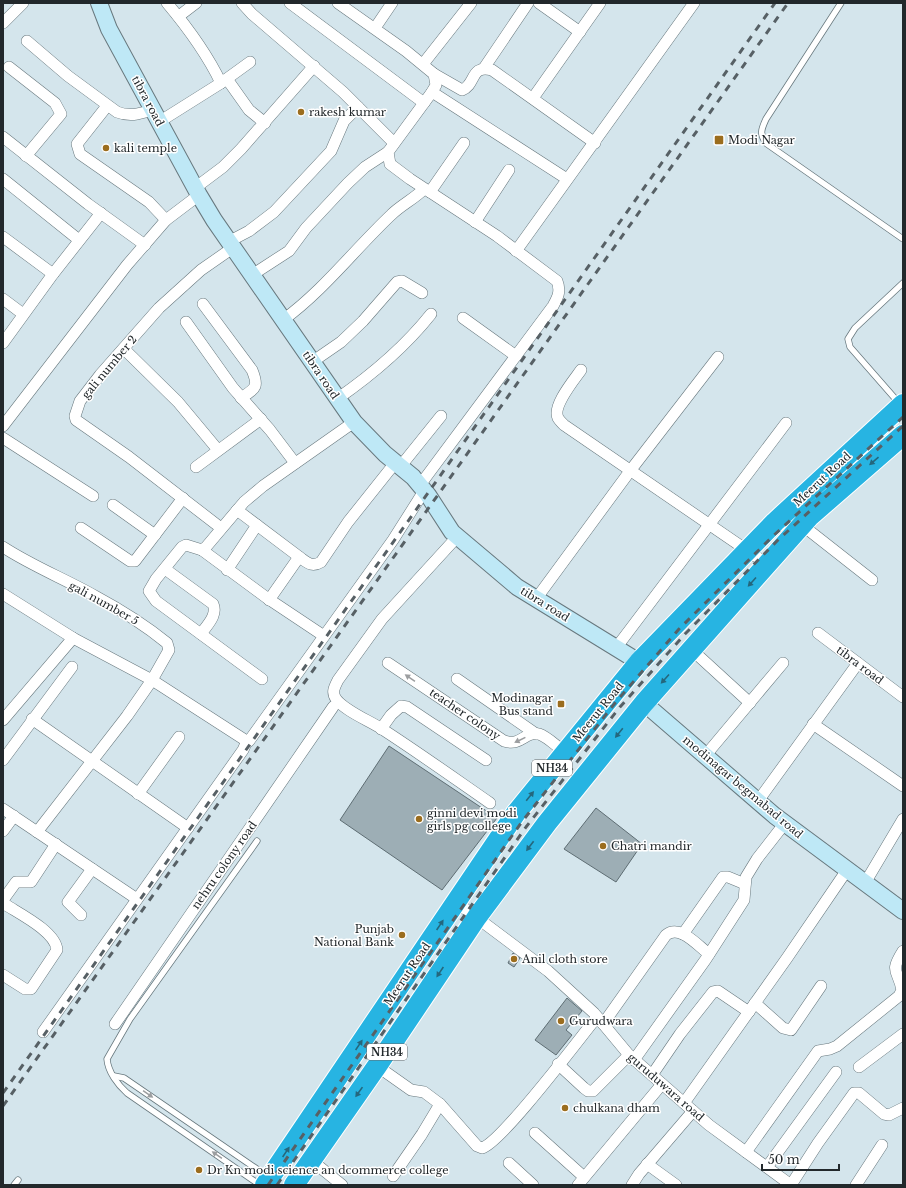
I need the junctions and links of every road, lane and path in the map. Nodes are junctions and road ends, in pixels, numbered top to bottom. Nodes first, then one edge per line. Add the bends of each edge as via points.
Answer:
1 (23, 3) edge
2 (99, 3) edge
3 (167, 3) edge
4 (196, 3) edge
5 (242, 3) edge
6 (290, 3) edge
7 (338, 3) edge
8 (392, 3) edge
9 (471, 3) edge
10 (528, 3) edge
11 (539, 3) edge
12 (600, 3) edge
13 (694, 3) edge
14 (841, 3) edge
15 (180, 16) junction
16 (3, 23) edge
17 (375, 28) junction
18 (580, 32) junction
19 (28, 41) dead end
20 (250, 62) dead end
21 (423, 64) junction
22 (314, 66) junction
23 (9, 67) dead end
24 (484, 68) junction
25 (434, 74) junction
26 (224, 81) junction
27 (432, 92) junction
28 (532, 98) junction
29 (424, 103) junction
30 (107, 106) junction
31 (358, 107) junction
32 (156, 116) junction
33 (265, 123) junction
34 (3, 137) edge
35 (595, 142) junction
36 (464, 143) dead end
37 (391, 148) junction
38 (26, 156) junction
39 (509, 170) dead end
40 (3, 179) edge
41 (567, 179) junction
42 (427, 190) junction
43 (197, 192) junction
44 (101, 213) junction
45 (166, 220) junction
46 (475, 222) junction
47 (3, 237) edge
48 (903, 239) edge
49 (79, 240) junction
50 (232, 244) junction
51 (145, 245) junction
52 (516, 251) junction
53 (53, 274) junction
54 (252, 275) junction
55 (903, 283) edge
56 (422, 292) dead end
57 (3, 299) edge
58 (203, 304) dead end
59 (24, 314) junction
60 (431, 314) dead end
61 (463, 318) dead end
62 (283, 320) junction
63 (186, 322) dead end
64 (3, 343) edge
65 (124, 349) junction
66 (516, 356) junction
67 (718, 357) dead end
68 (312, 362) junction
69 (581, 370) dead end
70 (241, 398) junction
71 (337, 399) junction
72 (902, 404) edge
73 (441, 416) dead end
74 (261, 420) junction
75 (354, 422) junction
76 (786, 423) dead end
77 (3, 426) edge
78 (903, 435) edge
79 (3, 438) edge
80 (218, 450) junction
81 (295, 463) junction
82 (398, 465) junction
83 (196, 467) dead end
84 (630, 471) junction
85 (422, 488) junction
86 (93, 496) dead end
87 (183, 498) junction
88 (113, 505) dead end
89 (237, 510) junction
90 (257, 525) junction
91 (709, 525) junction
92 (802, 525) junction
93 (81, 528) dead end
94 (221, 528) junction
95 (155, 535) junction
96 (457, 537) junction
97 (3, 547) edge
98 (202, 550) junction
99 (747, 551) junction
100 (299, 557) junction
101 (767, 564) junction
102 (165, 569) junction
103 (227, 570) junction
104 (872, 580) dead end
105 (3, 594) edge
106 (536, 599) junction
107 (269, 600) junction
108 (818, 633) dead end
109 (201, 634) junction
110 (324, 636) junction
111 (73, 638) junction
112 (616, 648) junction
113 (691, 649) junction
114 (639, 662) junction
115 (388, 663) dead end
116 (783, 663) dead end
117 (858, 663) junction
118 (72, 668) dead end
119 (262, 679) dead end
120 (457, 679) dead end
121 (152, 680) junction
122 (903, 697) edge
123 (644, 703) junction
124 (750, 703) junction
125 (333, 707) dead end
126 (32, 719) junction
127 (3, 720) edge
128 (813, 724) junction
129 (381, 729) junction
130 (536, 734) junction
131 (179, 737) dead end
132 (247, 741) junction
133 (565, 752) junction
134 (705, 756) junction
135 (3, 760) edge
136 (486, 760) dead end
137 (91, 761) junction
138 (903, 786) edge
139 (138, 794) junction
140 (758, 801) junction
141 (490, 803) dead end
142 (3, 809) edge
143 (14, 816) junction
144 (903, 819) edge
145 (785, 823) junction
146 (188, 828) junction
147 (3, 831) edge
148 (37, 832) junction
149 (257, 841) dead end
150 (56, 844) junction
151 (92, 869) junction
152 (847, 870) junction
153 (865, 883) junction
154 (745, 884) junction
155 (137, 899) junction
156 (456, 902) junction
157 (903, 911) edge
158 (81, 915) dead end
159 (477, 917) junction
160 (683, 934) junction
161 (903, 951) edge
162 (709, 954) junction
163 (3, 975) edge
164 (822, 986) dead end
165 (752, 1007) junction
166 (600, 1020) junction
167 (115, 1024) dead end
168 (43, 1032) dead end
169 (903, 1034) edge
170 (631, 1058) junction
171 (558, 1064) junction
172 (377, 1066) junction
173 (859, 1067) dead end
174 (836, 1072) dead end
175 (652, 1075) junction
176 (114, 1076) junction
177 (662, 1084) junction
178 (684, 1103) junction
179 (440, 1104) junction
180 (903, 1108) edge
181 (693, 1111) junction
182 (535, 1132) dead end
183 (882, 1144) dead end
184 (746, 1152) junction
185 (311, 1160) junction
186 (509, 1163) dead end
187 (647, 1164) junction
188 (767, 1167) junction
189 (393, 1176) dead end
190 (581, 1181) edge
191 (265, 1182) edge
192 (294, 1185) edge
193 (342, 1185) edge
194 (533, 1185) edge
195 (632, 1185) edge
196 (676, 1185) edge
197 (791, 1185) edge
198 (856, 1185) edge

1 - 16 street
2 - 32 street, tibra road via 109,28
3 - 15 street
4 - 15 street
5 - 22 street
6 - 29 street
7 - 17 street
8 - 17 street
9 - 21 street
10 - 24 street
11 - 18 street
12 - 18 street
13 - 35 street
14 - 48 lane via 766,119 760,130 761,137 767,144
15 - 26 street
17 - 21 street
18 - 28 street
19 - 30 street
20 - 26 street
21 - 25 street
22 - 31 street
22 - 33 street
23 - 38 street via 55,103 61,114
24 - 25 street via 478,71 466,89 462,90
24 - 28 street via 492,70
25 - 27 street via 436,85
26 - 32 street
26 - 33 street via 249,110
27 - 29 street
27 - 41 street
28 - 35 street
29 - 37 street
30 - 32 street via 125,115
30 - 45 street via 77,144 80,154 149,202
31 - 37 street
31 - 50 street, gali number 2 via 344,121 331,150 274,212
32 - 43 street, tibra road
33 - 43 street
34 - 38 street
35 - 41 street
36 - 42 street
37 - 42 street via 390,164
37 - 54 street via 348,183 306,228 289,251
38 - 44 street
39 - 46 street
40 - 49 street
41 - 52 street
42 - 46 street
42 - 62 street via 392,214 320,290
43 - 45 street
43 - 50 street, tibra road
44 - 49 street
44 - 51 street
45 - 51 street
46 - 52 street
47 - 53 street
49 - 53 street
50 - 54 street, tibra road
50 - 65 street, gali number 2 via 168,299
51 - 77 street
52 - 66 street via 557,281 559,295 554,306
53 - 59 street
54 - 62 street, tibra road
55 - 72 lane via 855,328 848,339 850,347
56 - 68 street via 402,281 397,282 341,342
57 - 59 street
58 - 70 street via 252,370 256,386
59 - 64 street
60 - 71 street via 392,357
61 - 66 street
62 - 68 street, tibra road
63 - 70 street
65 - 80 street via 178,402
65 - 87 street, gali number 2 via 80,401 76,420
66 - 85 street
67 - 84 street
68 - 71 street, tibra road
69 - 84 street via 559,402 557,417 564,425
70 - 74 street
71 - 75 street, tibra road
72 - 99 highway, Meerut Road / NH34
73 - 82 street
74 - 80 street
74 - 81 street
75 - 81 street
75 - 82 street, tibra road
76 - 91 street
78 -> 92 highway, Meerut Road / NH34
79 - 86 street
80 - 83 street
81 - 89 street via 263,486
82 - 85 street, tibra road
82 - 100 street via 348,522 321,562 310,565
84 - 91 street
84 - 106 street
85 - 96 street, tibra road
85 - 110 street via 393,540
87 - 94 street, gali number 2
87 - 95 street
88 - 95 street
89 - 90 street
89 - 94 street
90 - 100 street
90 - 103 street
91 - 99 street
91 - 112 street
92 - 101 highway, Meerut Road / NH34
92 - 104 street
93 - 95 street via 130,561 139,558
94 - 98 street
96 - 106 street, tibra road via 517,587
96 - 129 street via 382,619 334,687 336,699 342,705
97 - 121 street, gali number 5 via 108,603 168,643 169,650
98 - 102 street via 186,544
98 - 103 street
99 - 101 street
99 - 114 highway, Meerut Road / NH34
100 - 107 street
101 -> 113 highway, Meerut Road / NH34
102 - 109 street via 212,604 215,609 214,615
102 - 109 street via 152,585 149,591 151,596
103 - 107 street
105 - 111 street
106 - 112 street, tibra road
107 - 110 street
108 - 117 street, tibra road
109 - 119 street
110 - 132 street via 251,740
111 - 121 street
111 - 127 street
112 - 114 street, tibra road
113 -> 123 highway, Meerut Road / NH34
113 - 124 street
114 - 133 highway, Meerut Road / NH34
130 -> 115 street, teacher colony via 511,744 504,741
116 - 124 street
117 - 122 street, tibra road
117 - 128 street
118 - 126 street
120 - 130 street
121 - 132 street
121 - 137 street, gali number 5
123 - 134 street, modinagar begmabad road
123 -> 159 highway, Meerut Road / NH34 via 547,823
124 - 134 street
125 - 167 street, nehru colony road
126 - 135 street
126 - 137 street
128 - 138 street
128 - 140 street
129 - 136 street via 397,708 407,707
129 - 141 street
130 - 133 street
131 - 139 street
132 - 146 street
156 -> 133 highway, Meerut Road / NH34 via 516,813
134 - 140 street, modinagar begmabad road
137 - 139 street
137 - 148 street, gali number 5
139 - 146 street
140 - 145 street, modinagar begmabad road
142 - 143 street
143 - 147 street
143 - 148 street
144 - 153 street
145 - 152 street, modinagar begmabad road
145 - 154 street via 757,859 746,877
146 - 155 street
148 - 150 street
149 - 176 lane via 108,1054 107,1064
150 - 151 street
150 - 163 street via 31,882 16,882 3,900 6,905 52,937 57,950 31,989 25,989
151 - 155 street
151 - 158 street via 68,902
152 - 153 street, modinagar begmabad road
152 - 165 street
153 - 157 street, modinagar begmabad road
154 - 160 street via 723,877
154 - 162 street via 744,900
155 - 168 street
156 - 159 street, guruduwara road
191 -> 156 highway, Meerut Road / NH34
159 - 166 street, guruduwara road via 548,971
159 -> 172 highway, Meerut Road / NH34
160 - 162 street
160 - 166 street via 671,931 666,935
161 - 184 street via 895,963 894,970 902,990 899,996 836,1046 818,1051
162 - 170 street
164 - 165 street via 791,1030 783,1028
165 - 175 street via 718,991 713,992
165 - 178 street
166 - 170 street, guruduwara road
166 - 171 street
169 - 173 street
170 - 171 street via 593,1091 584,1088
170 - 175 street, guruduwara road
171 - 179 street via 519,1113 482,1148 477,1146
172 - 179 street via 411,1090 424,1092
172 -> 185 highway, Meerut Road / NH34
174 - 188 street
175 - 177 street, guruduwara road
176 -> 191 lane via 124,1078
191 -> 176 lane via 127,1093 118,1085
177 - 178 street, guruduwara road
177 - 190 street
178 - 181 street, guruduwara road
179 - 189 street
180 - 197 street via 889,1115 884,1114 859,1093 854,1094
181 - 184 street, guruduwara road
181 - 187 street
182 - 190 street
183 - 198 street
184 - 188 street, guruduwara road
185 - 192 highway, Meerut Road / NH34
185 - 193 street
186 - 194 street
187 - 195 street
187 - 196 street
188 - 197 street, guruduwara road

